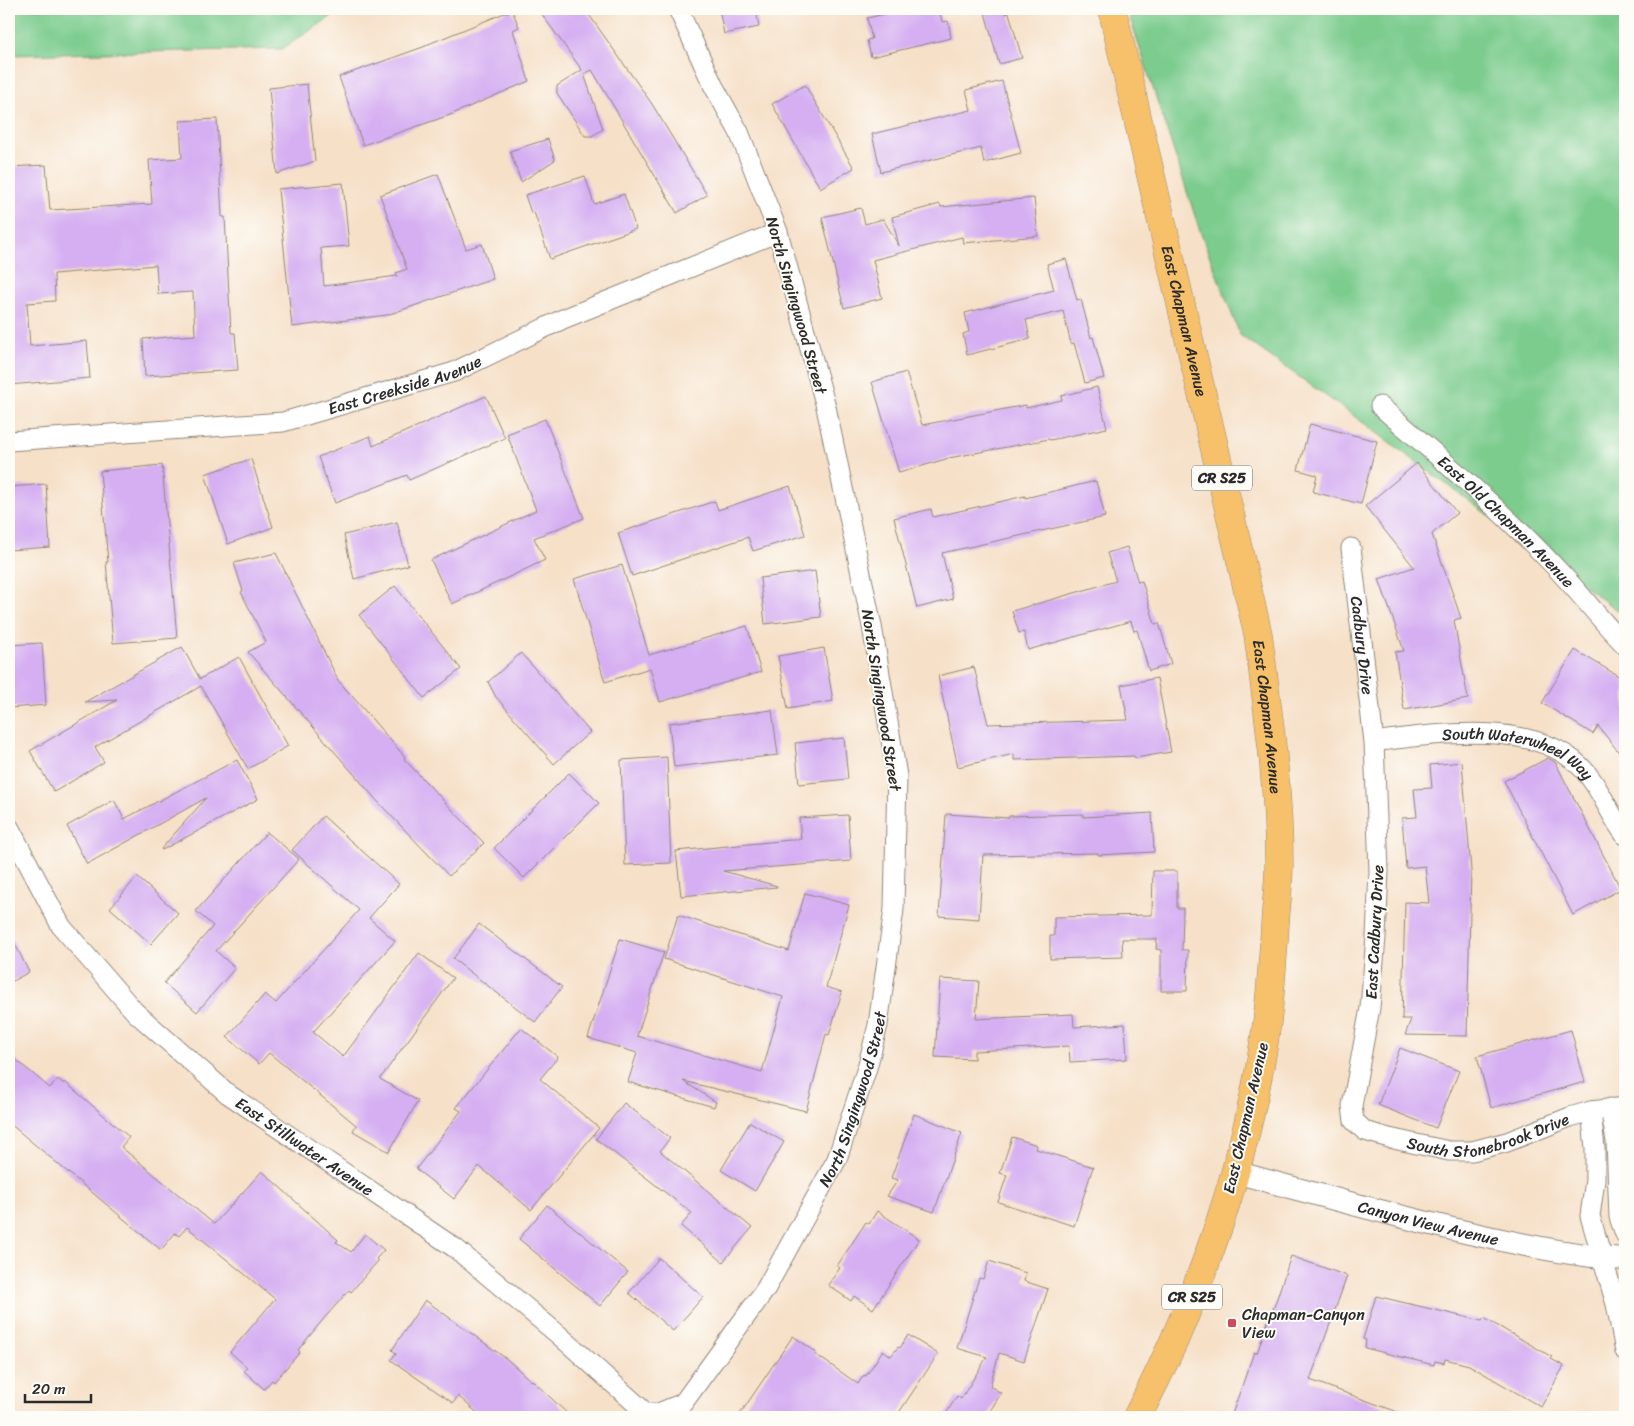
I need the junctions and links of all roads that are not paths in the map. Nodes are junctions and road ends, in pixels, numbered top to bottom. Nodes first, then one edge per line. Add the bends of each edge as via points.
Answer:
1 (678, 9) edge
2 (1112, 9) edge
3 (778, 232) junction
4 (1380, 406) dead end
5 (9, 441) edge
6 (1351, 548) dead end
7 (1625, 645) edge
8 (1374, 742) junction
9 (9, 827) edge
10 (1625, 835) edge
11 (1618, 1107) edge
12 (1591, 1111) junction
13 (1354, 1121) joint
14 (1235, 1172) junction
15 (1625, 1234) edge
16 (1601, 1257) junction
17 (1625, 1259) edge
18 (1625, 1351) edge
19 (656, 1414) joint
20 (1137, 1417) edge

1 - 3 street, North Singingwood Street via 739,132
2 - 14 main road, East Chapman Avenue / CR S25 via 1258,634 1270,721 1279,857 1273,956 1267,1022
3 - 5 street, East Creekside Avenue via 563,319 454,372 283,422
3 - 19 street, North Singingwood Street via 826,407 880,665 897,776 894,909 878,1025 837,1159 764,1290 683,1402
4 - 7 street, East Old Chapman Avenue via 1477,490 1570,582
6 - 8 street, Cadbury Drive
8 - 10 street, South Waterwheel Way via 1447,733 1498,734 1539,742 1560,750 1579,765 1596,784
8 - 13 street, East Cadbury Drive via 1379,871 1376,937 1370,1008 1352,1106
9 - 19 street, East Stillwater Avenue via 61,926 135,1012 228,1094 455,1248 645,1412
11 - 12 street, South Stonebrook Drive
11 - 15 street via 1619,1217
12 - 13 street, South Stonebrook Drive via 1507,1142 1472,1151 1449,1151 1389,1138 1365,1131
12 - 16 street via 1595,1164 1590,1216
14 - 16 street, Canyon View Avenue via 1454,1230
14 - 20 main road, East Chapman Avenue / CR S25 via 1186,1313
16 - 17 street, Canyon View Avenue
16 - 18 street via 1616,1304

